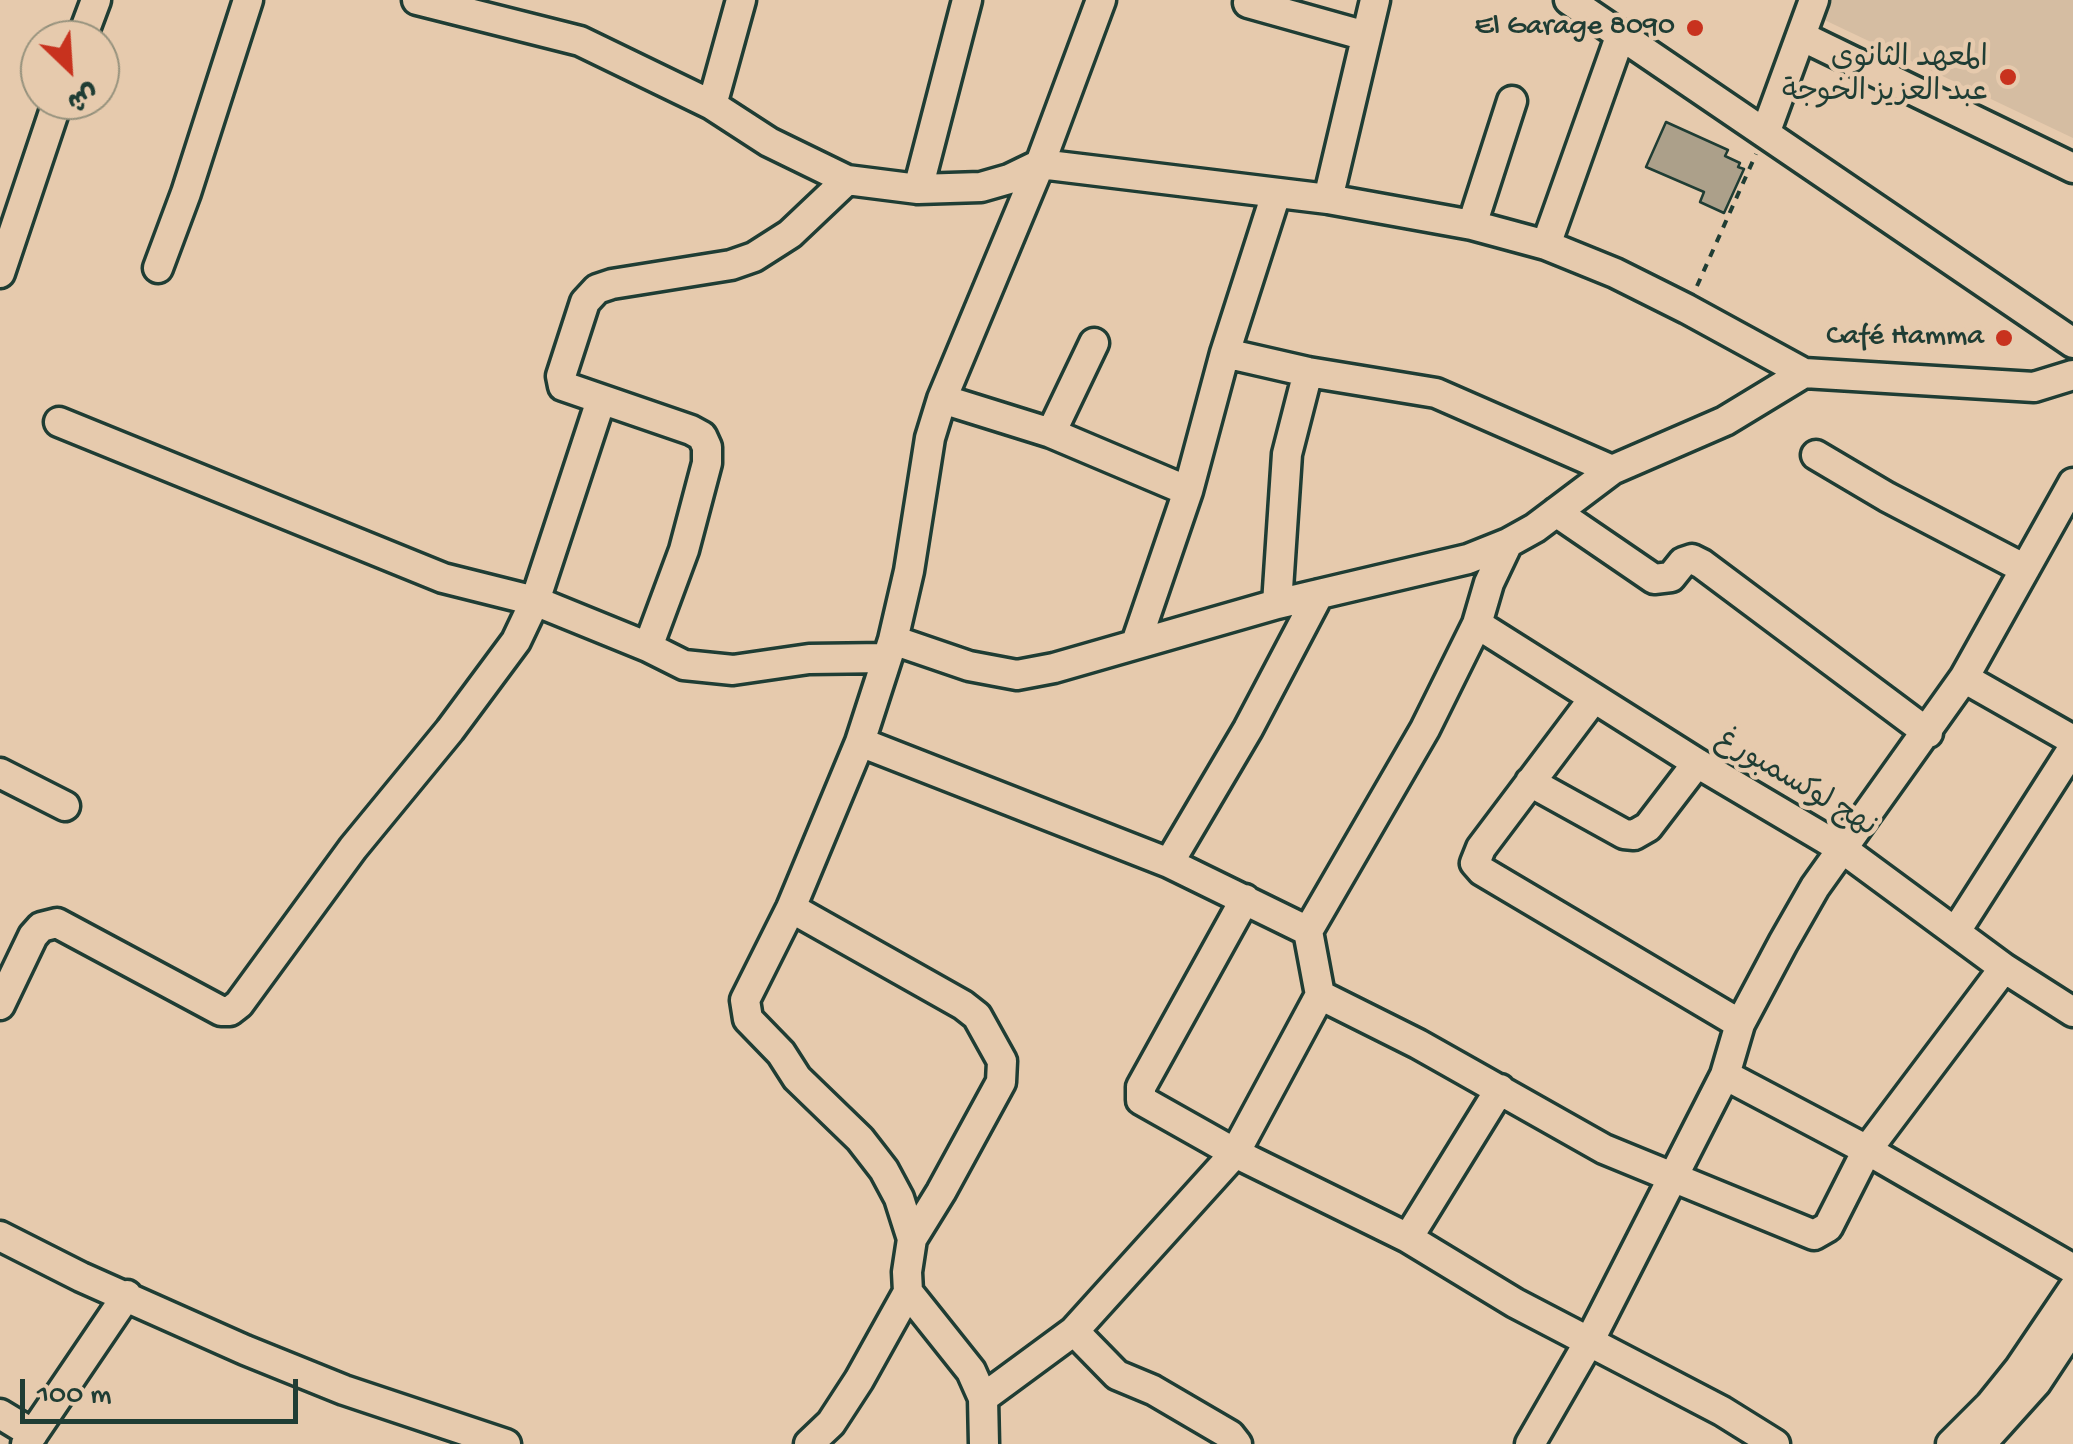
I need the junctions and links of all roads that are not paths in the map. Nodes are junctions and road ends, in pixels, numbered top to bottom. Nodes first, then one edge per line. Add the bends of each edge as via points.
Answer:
1 (248, 0) edge
2 (417, 0) edge
3 (741, 0) edge
4 (967, 0) edge
5 (1101, 0) edge
6 (1376, 0) edge
7 (1570, 0) edge
8 (1814, 0) edge
9 (1248, 3) dead end
10 (468, 5) edge
11 (1620, 34) junction
12 (1366, 36) junction
13 (1802, 36) junction
14 (1512, 101) dead end
15 (712, 105) junction
16 (51, 120) edge
17 (1766, 131) junction
18 (1040, 164) junction
19 (2073, 168) edge
20 (848, 180) junction
21 (918, 190) junction
22 (1276, 194) junction
23 (1328, 199) junction
24 (1472, 225) junction
25 (1546, 245) junction
26 (158, 268) dead end
27 (0, 274) edge
28 (2071, 338) edge
29 (1094, 343) dead end
30 (1225, 353) junction
31 (1308, 372) junction
32 (1804, 373) junction
33 (2073, 374) edge
34 (942, 399) junction
35 (600, 400) junction
36 (59, 422) dead end
37 (1051, 433) junction
38 (1816, 455) dead end
39 (1612, 470) junction
40 (2073, 484) edge
41 (1188, 492) junction
42 (1556, 512) junction
43 (1508, 544) junction
44 (2025, 569) junction
45 (1319, 594) junction
46 (535, 601) junction
47 (1277, 604) junction
48 (1477, 624) junction
49 (1136, 643) junction
50 (648, 647) junction
51 (890, 649) junction
52 (1964, 678) junction
53 (1594, 698) junction
54 (1928, 733) junction
55 (860, 742) junction
56 (2073, 744) edge
57 (1697, 763) junction
58 (0, 773) edge
59 (1530, 782) junction
60 (65, 806) dead end
61 (1844, 850) junction
62 (1169, 863) junction
63 (1245, 900) junction
64 (791, 908) junction
65 (1308, 931) junction
66 (1956, 931) junction
67 (2004, 968) junction
68 (1320, 995) junction
69 (0, 1006) edge
70 (2073, 1012) edge
71 (1740, 1024) junction
72 (1725, 1075) junction
73 (1500, 1089) junction
74 (1868, 1150) junction
75 (1236, 1153) junction
76 (1670, 1178) junction
77 (0, 1236) edge
78 (1408, 1238) junction
79 (912, 1239) junction
80 (2073, 1268) edge
81 (2073, 1289) edge
82 (908, 1292) junction
83 (127, 1295) junction
84 (2073, 1326) edge
85 (1074, 1331) junction
86 (1590, 1340) junction
87 (983, 1398) junction
88 (0, 1414) edge
89 (30, 1439) edge
90 (506, 1444) edge
91 (809, 1444) edge
92 (984, 1444) edge
93 (1237, 1444) edge
94 (1530, 1444) edge
95 (1775, 1444) edge
96 (1952, 1444) edge
97 (1981, 1444) edge

1 - 26 street
2 - 10 street
3 - 15 street
4 - 21 street
5 - 18 street
6 - 12 street
7 - 11 street
8 - 13 street
9 - 12 street
10 - 15 street via 580,41
11 - 17 street
11 - 25 street
12 - 23 street
13 - 17 street
13 - 19 street
14 - 24 street
15 - 20 street
16 - 27 street
17 - 28 street
18 - 21 street via 982,187
18 - 22 street
18 - 34 street
20 - 21 street
20 - 35 street via 790,234 754,257 590,294 560,382
22 - 23 street
22 - 30 street
23 - 24 street
24 - 25 street
25 - 32 street via 1687,308
29 - 37 street
30 - 31 street
30 - 41 street
31 - 39 street via 1436,394
31 - 47 street via 1287,454
32 - 33 street via 2034,387
32 - 39 street via 1724,421
34 - 37 street
34 - 51 street
35 - 46 street
35 - 50 street via 691,430 707,447 684,550
36 - 46 street via 443,578
37 - 41 street
38 - 44 street
39 - 42 street
40 - 44 street
41 - 49 street
42 - 43 street
42 - 54 street via 1654,579 1671,576 1683,562 1702,564
43 - 45 street
43 - 48 street
44 - 52 street
45 - 47 street
45 - 62 street
46 - 50 street
46 - 69 street via 516,641 235,1008 221,1011 57,924 33,936
47 - 49 street
48 - 53 street, نهج لوكسمبورغ
48 - 65 street via 1426,729
49 - 51 street via 1018,675
50 - 51 street via 709,670
51 - 55 street
52 - 54 street
52 - 56 street
53 - 57 street, نهج لوكسمبورغ
53 - 59 street
54 - 61 street
55 - 62 street
55 - 64 street
56 - 66 street
57 - 59 street via 1648,828 1634,834
57 - 61 street, نهج لوكسمبورغ
58 - 60 street
59 - 71 street via 1476,856 1478,866
61 - 66 street, نهج لوكسمبورغ
61 - 71 street via 1815,887
62 - 63 street
63 - 65 street
63 - 75 street via 1139,1094 1146,1105
64 - 79 street via 745,1011 884,1170
64 - 79 street via 977,1016 1002,1061 1002,1082
65 - 68 street
66 - 67 street, نهج لوكسمبورغ
67 - 70 street, نهج لوكسمبورغ
67 - 74 street
68 - 73 street
68 - 75 street
71 - 72 street
72 - 74 street
72 - 76 street
73 - 76 street
73 - 78 street
74 - 76 street via 1828,1227 1814,1235
74 - 80 street
75 - 78 street
75 - 85 street
76 - 86 street
77 - 83 street
78 - 86 street
79 - 82 street
81 - 96 street via 2019,1369
82 - 87 street via 961,1354
82 - 91 street via 831,1423
83 - 89 street
83 - 90 street via 344,1390
84 - 97 street via 2036,1383
85 - 87 street
85 - 93 street via 1117,1374
86 - 94 street
86 - 95 street
87 - 92 street
88 - 89 street

